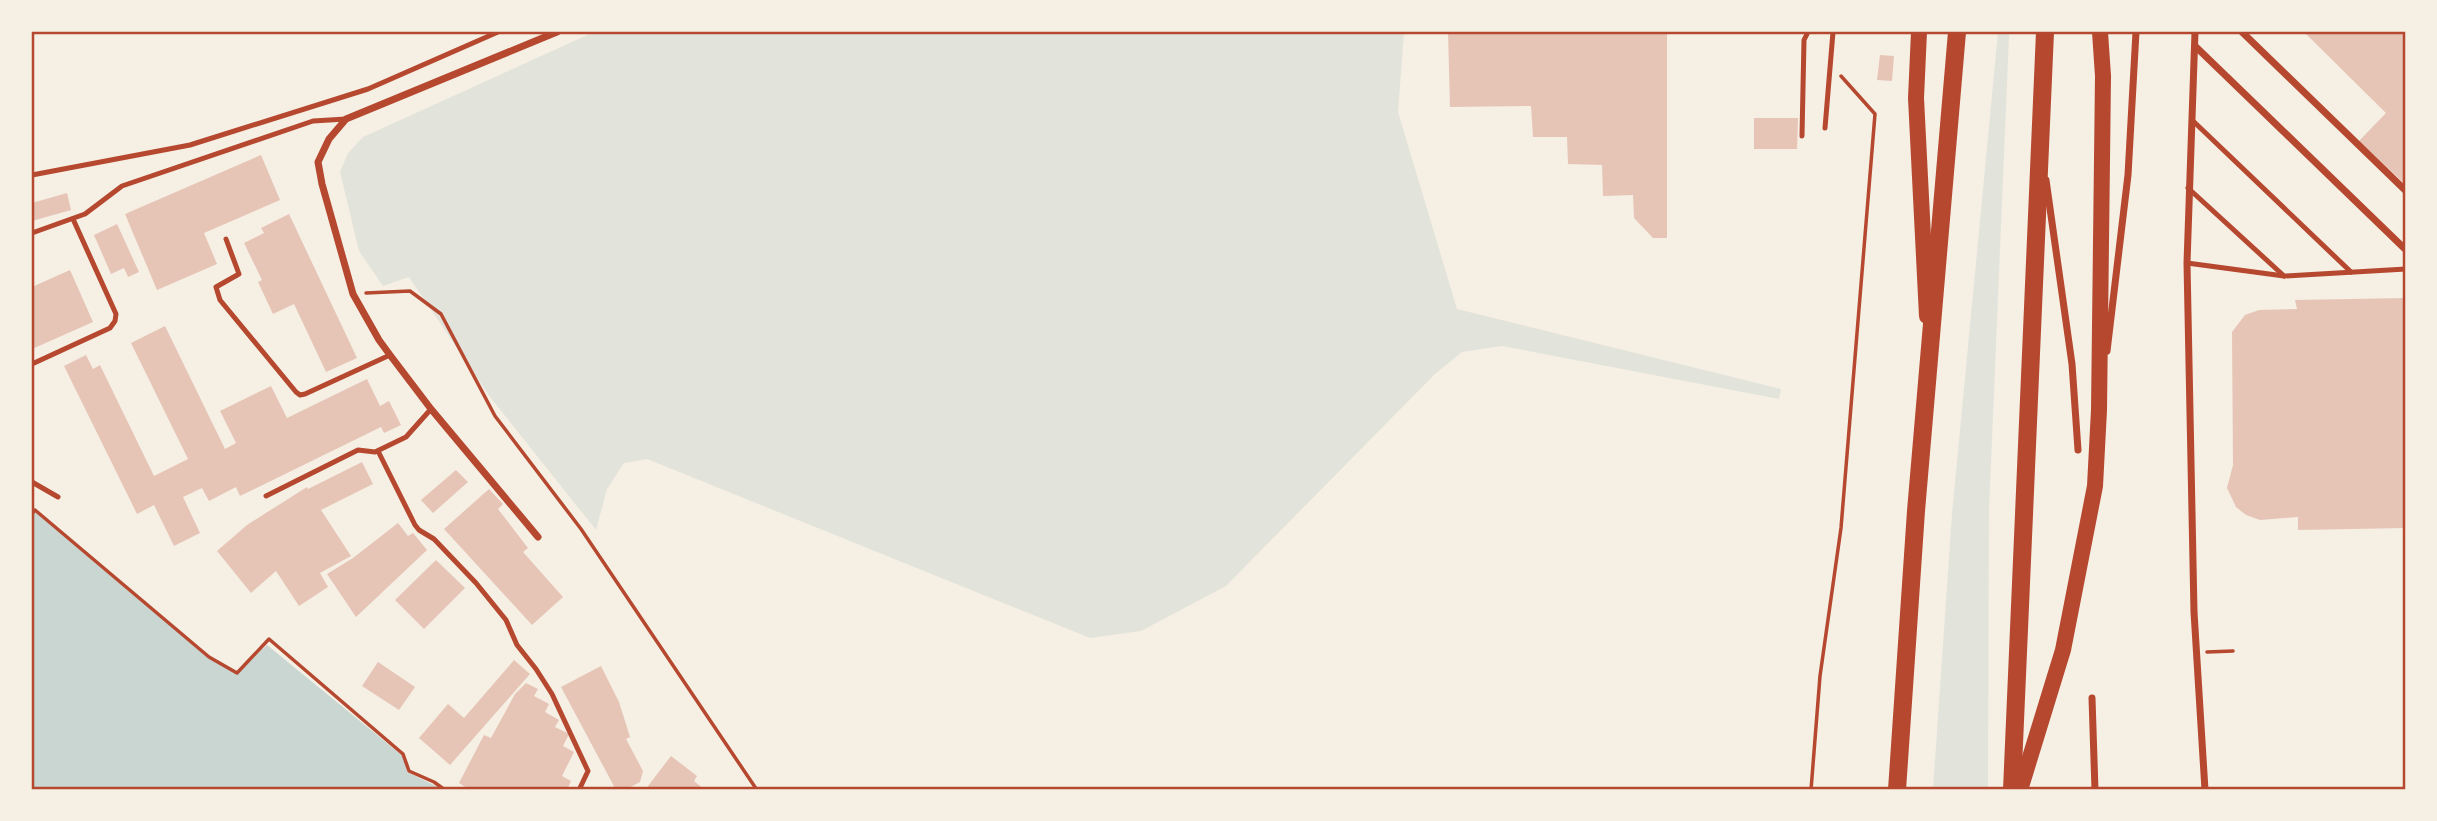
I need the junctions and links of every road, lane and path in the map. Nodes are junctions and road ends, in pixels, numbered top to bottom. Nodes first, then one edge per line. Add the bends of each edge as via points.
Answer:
1 (498, 32) edge
2 (557, 32) edge
3 (1808, 32) edge
4 (1833, 32) edge
5 (1919, 32) edge
6 (1957, 32) edge
7 (2045, 32) edge
8 (2100, 32) edge
9 (2136, 32) edge
10 (2195, 32) edge
11 (2242, 32) edge
12 (2195, 46) junction
13 (1830, 65) junction
14 (346, 119) junction
15 (2192, 120) junction
16 (1825, 128) dead end
17 (1802, 136) dead end
18 (2040, 143) junction
19 (32, 175) edge
20 (2188, 188) junction
21 (2406, 191) edge
22 (73, 219) junction
23 (32, 233) edge
24 (226, 239) dead end
25 (2406, 250) edge
26 (2187, 263) junction
27 (2406, 270) edge
28 (2351, 272) junction
29 (2284, 276) junction
30 (353, 294) junction
31 (390, 355) junction
32 (32, 363) edge
33 (1929, 373) junction
34 (431, 409) junction
35 (2099, 410) junction
36 (2078, 450) dead end
37 (378, 451) junction
38 (32, 482) edge
39 (266, 496) dead end
40 (58, 497) dead end
41 (32, 514) edge
42 (538, 537) dead end
43 (2233, 651) dead end
44 (2213, 652) dead end
45 (2092, 698) dead end
46 (445, 789) edge
47 (579, 789) edge
48 (757, 789) edge
49 (1811, 789) edge
50 (1898, 789) edge
51 (2012, 789) edge
52 (2020, 789) edge
53 (2095, 789) edge
54 (2205, 789) edge

1 - 19 lane via 368,89 190,145
2 - 14 street
3 - 17 lane
4 - 13 lane
5 - 33 main road via 1916,98
6 - 33 highway
7 - 18 highway
8 - 35 main road
9 - 35 street via 2128,175
10 - 12 street
11 - 21 street
12 - 15 street
12 - 25 street
13 - 16 lane
13 - 49 path via 1875,114 1841,528 1820,676
14 - 22 lane via 313,121 122,186
14 - 30 street via 328,139 318,162
15 - 20 street
15 - 28 lane
18 - 36 street via 2073,364
18 - 51 highway
20 - 26 street
20 - 29 lane
22 - 23 lane
22 - 32 lane via 116,314 115,321 110,328
24 - 31 lane via 239,274 216,287 216,292 300,395
26 - 29 lane
26 - 54 street via 2194,612
27 - 28 lane
28 - 29 lane
30 - 31 street
30 - 48 path via 410,291 440,314 495,416 581,529
31 - 34 street
33 - 50 highway
34 - 37 lane via 406,437
34 - 42 street
35 - 52 main road via 2095,486 2063,650
37 - 39 lane via 358,450
37 - 47 lane via 415,525 484,592 552,694 588,771
38 - 40 lane
41 - 46 path via 35,510 209,657 237,673 269,639 403,754 409,771
43 - 44 path
45 - 53 street

